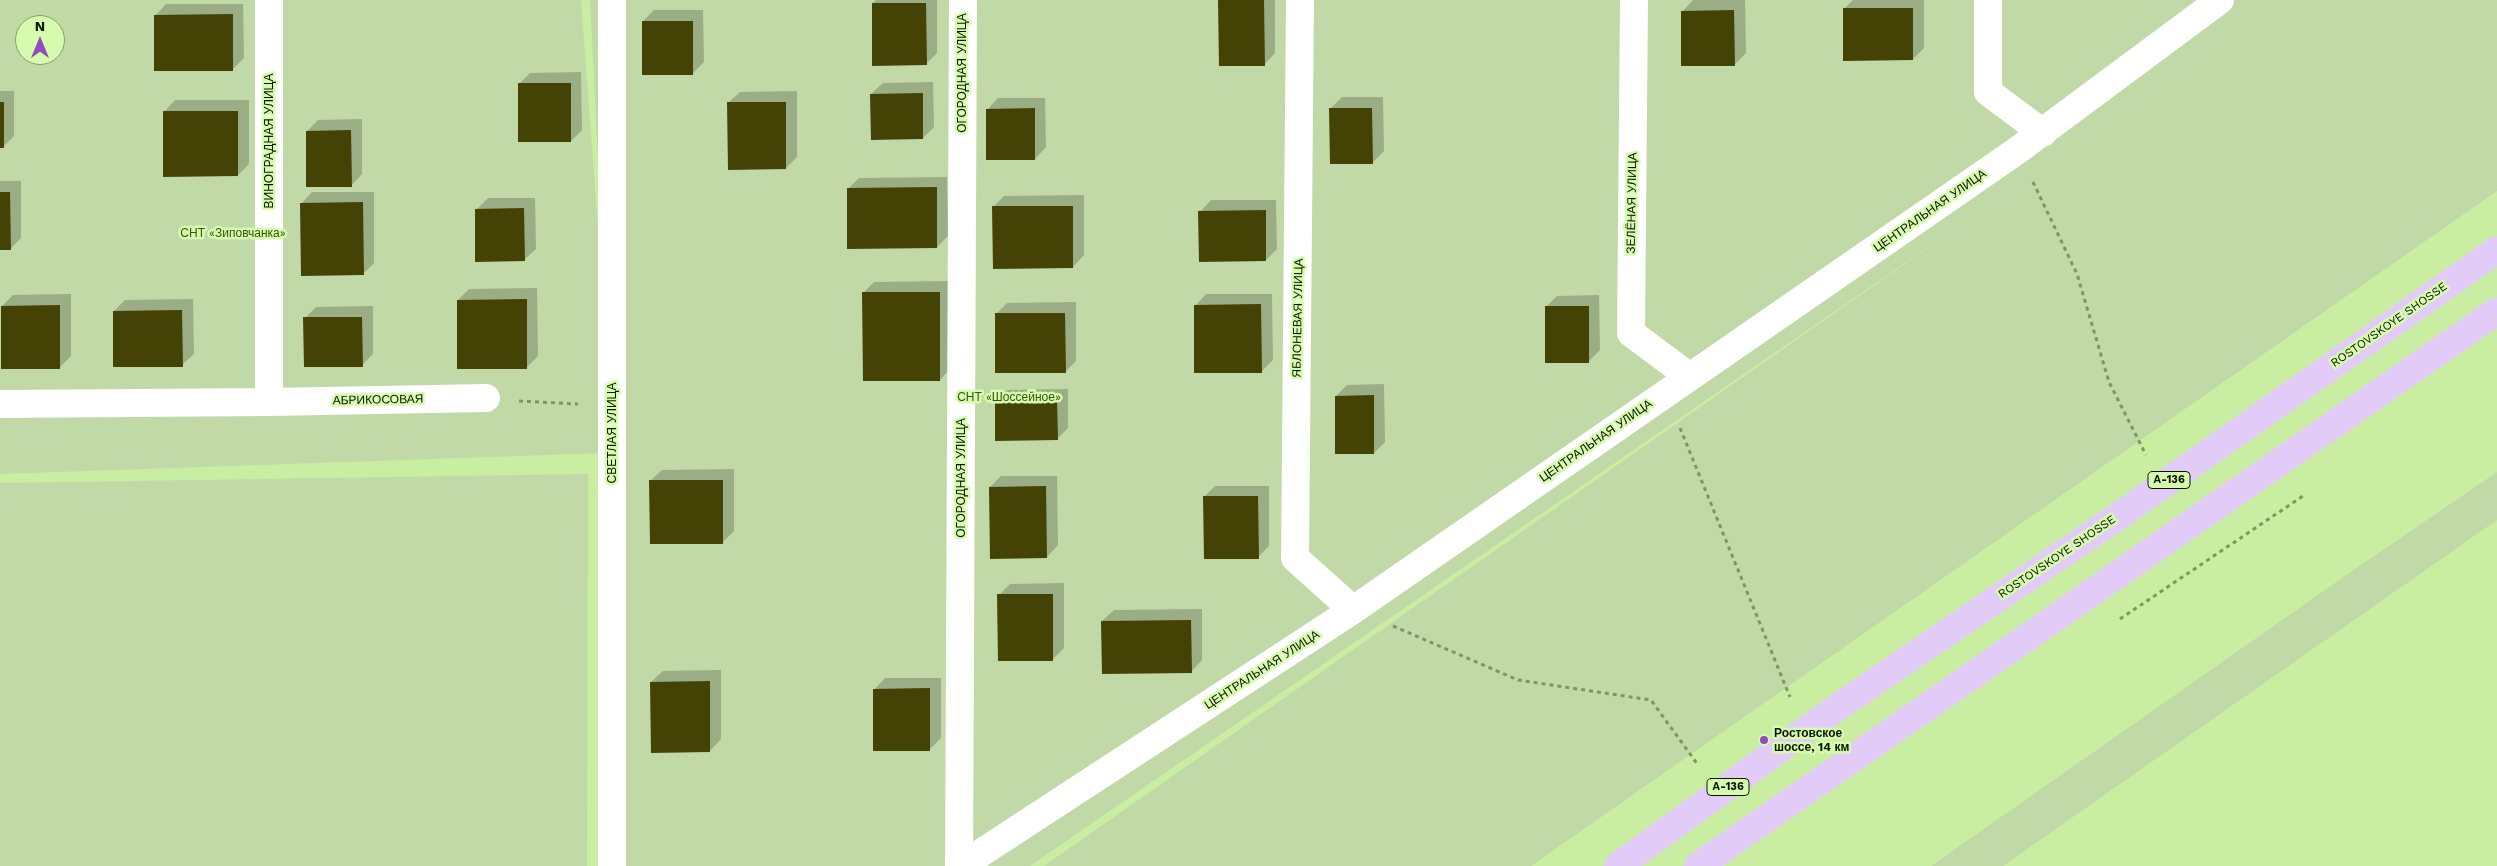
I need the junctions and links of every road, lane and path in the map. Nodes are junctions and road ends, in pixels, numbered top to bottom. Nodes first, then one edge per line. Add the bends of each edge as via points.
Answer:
1 (269, 0) edge
2 (612, 0) edge
3 (963, 0) edge
4 (1300, 0) edge
5 (1634, 0) edge
6 (1988, 0) edge
7 (2220, 0) edge
8 (2043, 133) junction
9 (2018, 150) junction
10 (2497, 250) edge
11 (2497, 311) edge
12 (1690, 377) junction
13 (1666, 393) junction
14 (486, 398) joint
15 (270, 402) junction
16 (0, 404) edge
17 (611, 406) junction
18 (2149, 459) dead end
19 (2303, 496) dead end
20 (1353, 610) junction
21 (2116, 622) dead end
22 (1793, 704) dead end
23 (1700, 768) dead end
24 (612, 866) edge
25 (960, 866) edge
26 (1618, 866) edge
27 (1698, 866) edge

1 - 15 street, ВИНОГРАДНАЯ УЛИЦА
2 - 17 street, СВЕТЛАЯ УЛИЦА
3 - 25 street, ОГОРОДНАЯ УЛИЦА
4 - 20 street, ЯБЛОНЕВАЯ УЛИЦА via 1295,558
5 - 12 street, ЗЕЛЁНАЯ УЛИЦА via 1631,334
6 - 8 street via 1988,92
7 - 8 street, ЦЕНТРАЛЬНАЯ УЛИЦА
8 - 9 street, ЦЕНТРАЛЬНАЯ УЛИЦА
9 - 12 street, ЦЕНТРАЛЬНАЯ УЛИЦА
9 - 18 path via 2077,274 2109,382
10 - 26 highway, ROSTOVSKOYE SHOSSE / А-136 via 2120,515 1838,707
11 - 27 highway
12 - 13 street, ЦЕНТРАЛЬНАЯ УЛИЦА
13 - 20 street, ЦЕНТРАЛЬНАЯ УЛИЦА
13 - 22 path
14 - 15 street, АБРИКОСОВАЯ
14 - 17 path
15 - 16 street, АБРИКОСОВАЯ
17 - 24 street, СВЕТЛАЯ УЛИЦА
19 - 21 path
20 - 23 path via 1440,644 1518,680 1651,700
20 - 25 street, ЦЕНТРАЛЬНАЯ УЛИЦА

